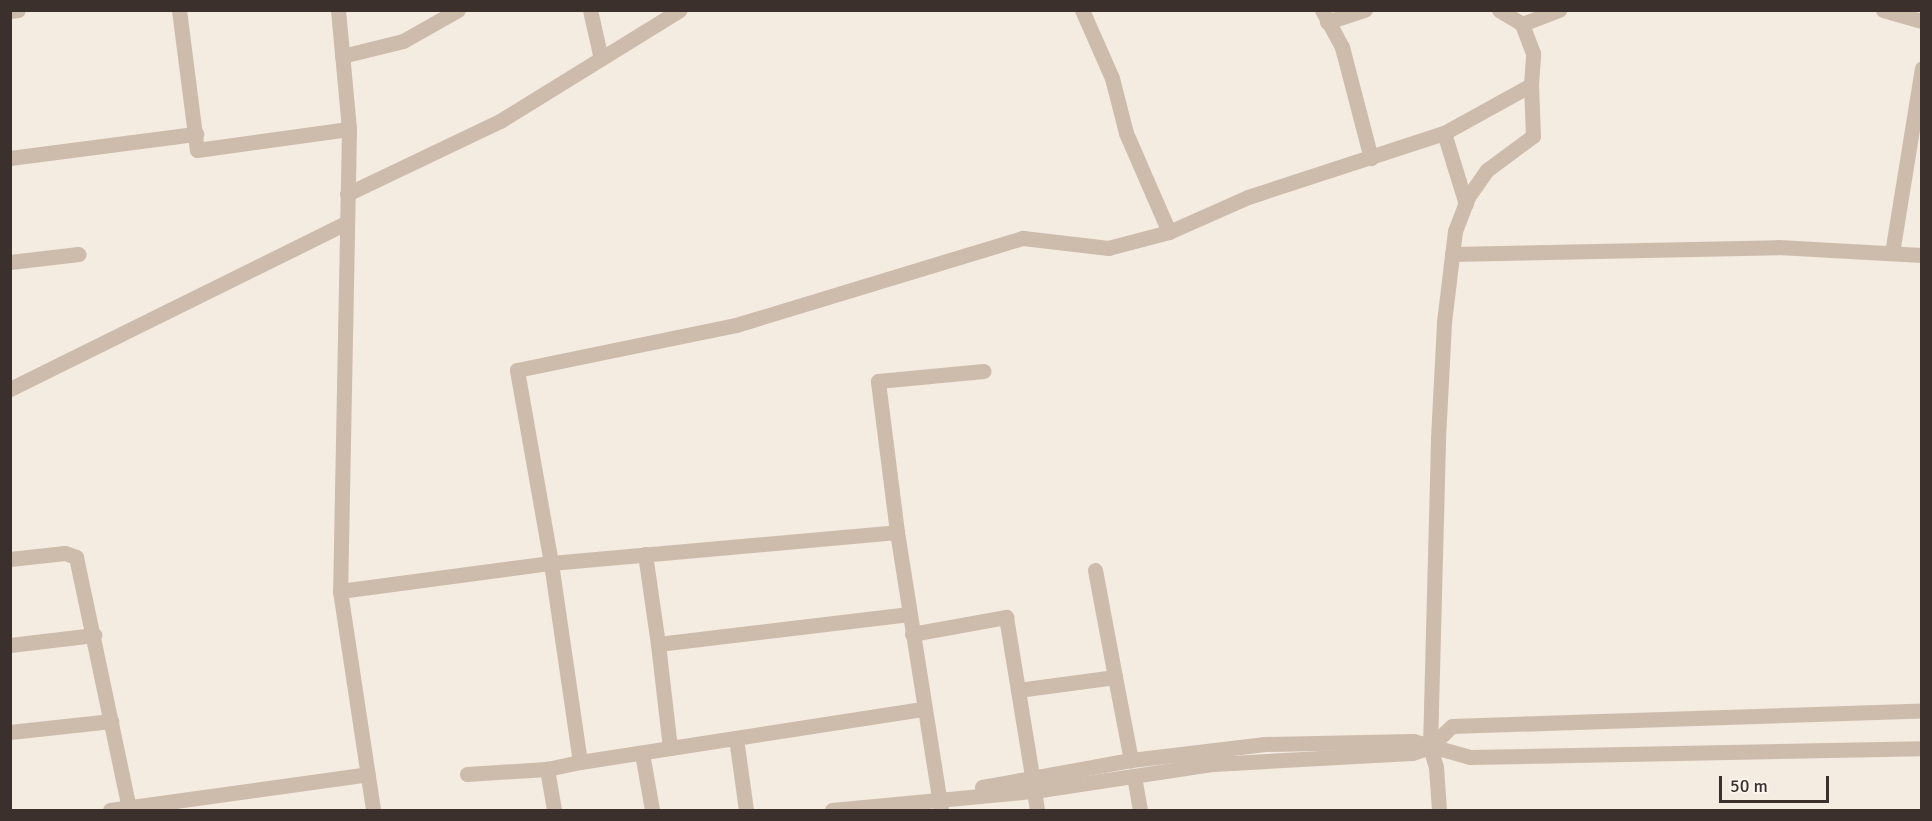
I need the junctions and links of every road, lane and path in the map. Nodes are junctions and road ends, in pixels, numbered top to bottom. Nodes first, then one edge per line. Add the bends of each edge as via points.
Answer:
1 (18, 10) edge
2 (179, 10) edge
3 (338, 10) edge
4 (458, 10) edge
5 (590, 10) edge
6 (680, 10) edge
7 (1082, 10) edge
8 (1365, 10) edge
9 (1498, 10) edge
10 (1559, 10) edge
11 (1882, 10) edge
12 (10, 11) edge
13 (1325, 16) edge
14 (1922, 21) edge
15 (1522, 24) junction
16 (342, 56) junction
17 (601, 59) junction
18 (1922, 68) edge
19 (1531, 85) junction
20 (349, 129) junction
21 (1444, 133) junction
22 (196, 134) junction
23 (10, 158) edge
24 (1371, 158) junction
25 (347, 194) junction
26 (1466, 204) junction
27 (346, 224) junction
28 (1169, 232) junction
29 (1892, 253) junction
30 (79, 254) dead end
31 (1452, 254) junction
32 (1922, 255) edge
33 (10, 262) edge
34 (984, 371) dead end
35 (10, 389) edge
36 (897, 532) junction
37 (645, 554) junction
38 (10, 559) edge
39 (551, 562) junction
40 (1095, 570) dead end
41 (340, 591) junction
42 (909, 614) junction
43 (912, 634) junction
44 (94, 635) junction
45 (658, 644) junction
46 (10, 645) edge
47 (1115, 677) junction
48 (1018, 690) junction
49 (924, 709) junction
50 (1922, 710) edge
51 (111, 721) junction
52 (10, 732) edge
53 (735, 738) junction
54 (1430, 747) junction
55 (670, 748) junction
56 (1922, 748) edge
57 (642, 753) junction
58 (1131, 760) junction
59 (580, 762) junction
60 (547, 769) junction
61 (368, 774) junction
62 (467, 774) dead end
63 (1032, 776) junction
64 (1134, 776) junction
65 (1034, 791) junction
66 (940, 804) edge
67 (129, 808) junction
68 (110, 810) edge
69 (373, 810) edge
70 (554, 810) edge
71 (652, 810) edge
72 (746, 810) edge
73 (832, 810) edge
74 (1037, 810) edge
75 (1140, 810) edge
76 (1439, 810) edge

1 - 12 street
2 - 22 street
3 - 16 street
4 - 16 street via 403,41
5 - 17 street
6 - 17 street
7 - 28 street via 1112,78 1126,133
8 - 13 street
9 - 15 street
10 - 15 street
11 - 14 street
13 - 24 street via 1342,47
15 - 19 street via 1533,53
16 - 20 street
17 - 25 street via 500,121
18 - 29 street
19 - 21 street
19 - 26 street via 1533,136 1487,170
20 - 22 street via 197,150
20 - 25 street
21 - 24 street
21 - 26 street
22 - 23 street
24 - 28 street via 1248,197
25 - 27 street
26 - 31 street via 1455,231
27 - 35 street
27 - 41 street
28 - 39 street via 1108,248 1023,238 736,325 517,370
29 - 31 street via 1778,247
29 - 32 street
30 - 33 street
31 - 54 street via 1438,438
34 - 36 street via 878,381
36 - 37 street
36 - 42 street
37 - 39 street
37 - 45 street
38 - 44 street via 65,553 76,558
39 - 41 street
39 - 59 street
40 - 47 street
41 - 61 street
42 - 43 street
42 - 45 street
43 - 48 street via 1006,617
43 - 49 street
44 - 46 street
44 - 51 street
45 - 55 street
47 - 48 street
47 - 58 street
48 - 63 street
49 - 53 street
49 - 66 street
50 - 54 street via 1517,721 1452,726
51 - 52 street
51 - 67 street
53 - 55 street
53 - 72 street
54 - 56 street via 1470,757
54 - 58 street via 1413,741 1265,744
54 - 64 street via 1412,753 1270,759
54 - 76 street via 1436,767
55 - 57 street
57 - 59 street
57 - 71 street
58 - 63 street
59 - 60 street
60 - 62 street
60 - 70 street
61 - 67 street
61 - 69 street
63 - 66 street
64 - 65 street
64 - 75 street
65 - 66 street
65 - 74 street
66 - 73 street
67 - 68 street

